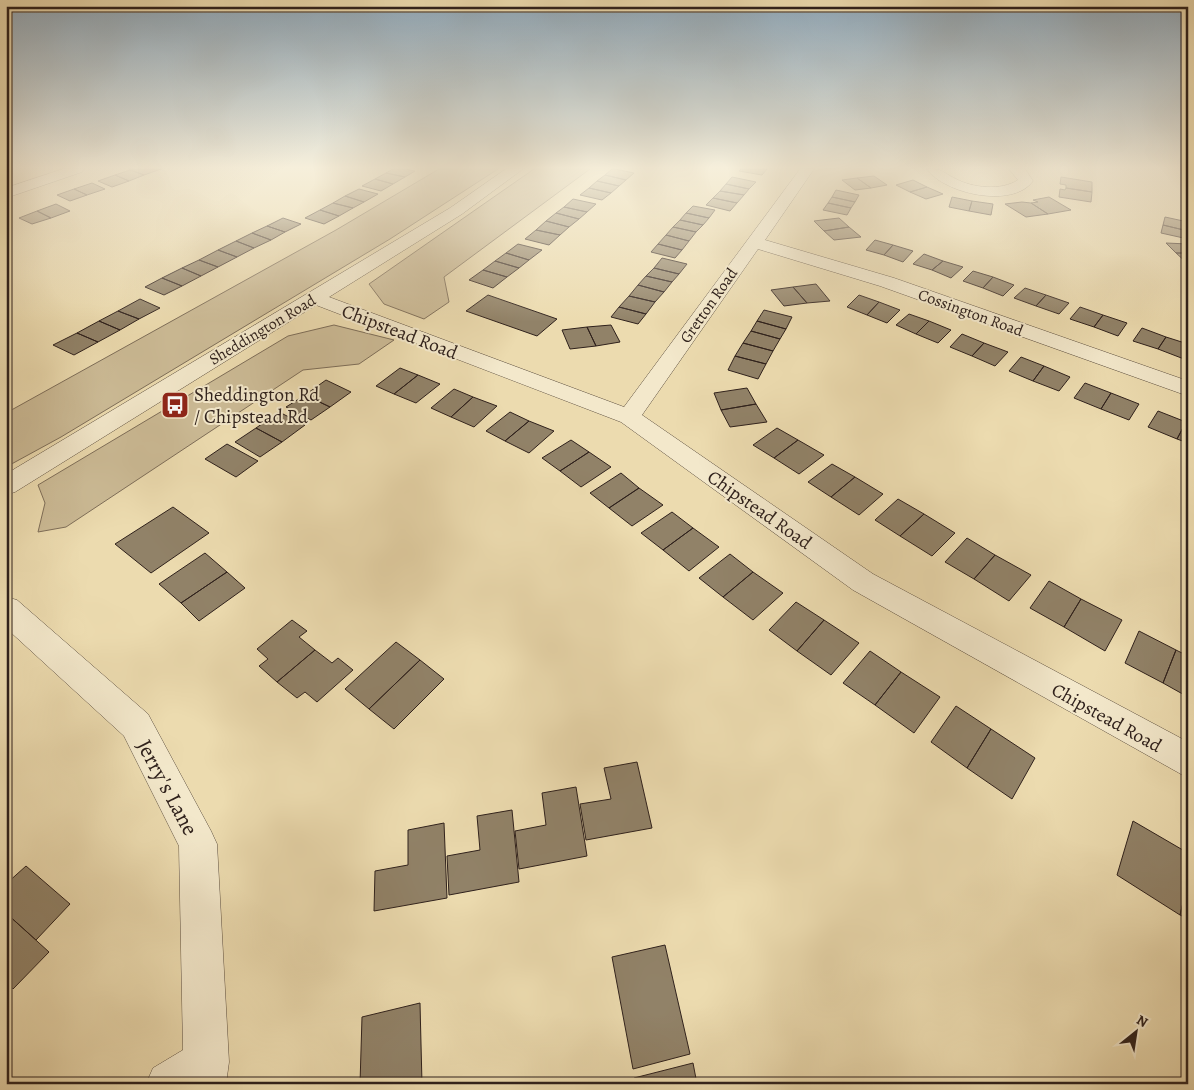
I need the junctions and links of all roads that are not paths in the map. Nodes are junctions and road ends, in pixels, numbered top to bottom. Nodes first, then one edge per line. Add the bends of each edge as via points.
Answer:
1 (442, 220) edge
2 (769, 220) edge
3 (753, 242) junction
4 (314, 298) junction
5 (1188, 389) edge
6 (629, 417) junction
7 (6, 486) edge
8 (6, 609) edge
9 (1188, 761) edge
10 (193, 1077) edge

1 - 4 street, Sheddington Road
2 - 3 street, Gretton Road
3 - 5 street, Cossington Road via 887,282
3 - 6 street, Gretton Road
4 - 6 street, Chipstead Road
4 - 7 street, Sheddington Road
6 - 9 street, Chipstead Road via 863,582
8 - 10 street, Jerry's Lane via 136,725 198,844

